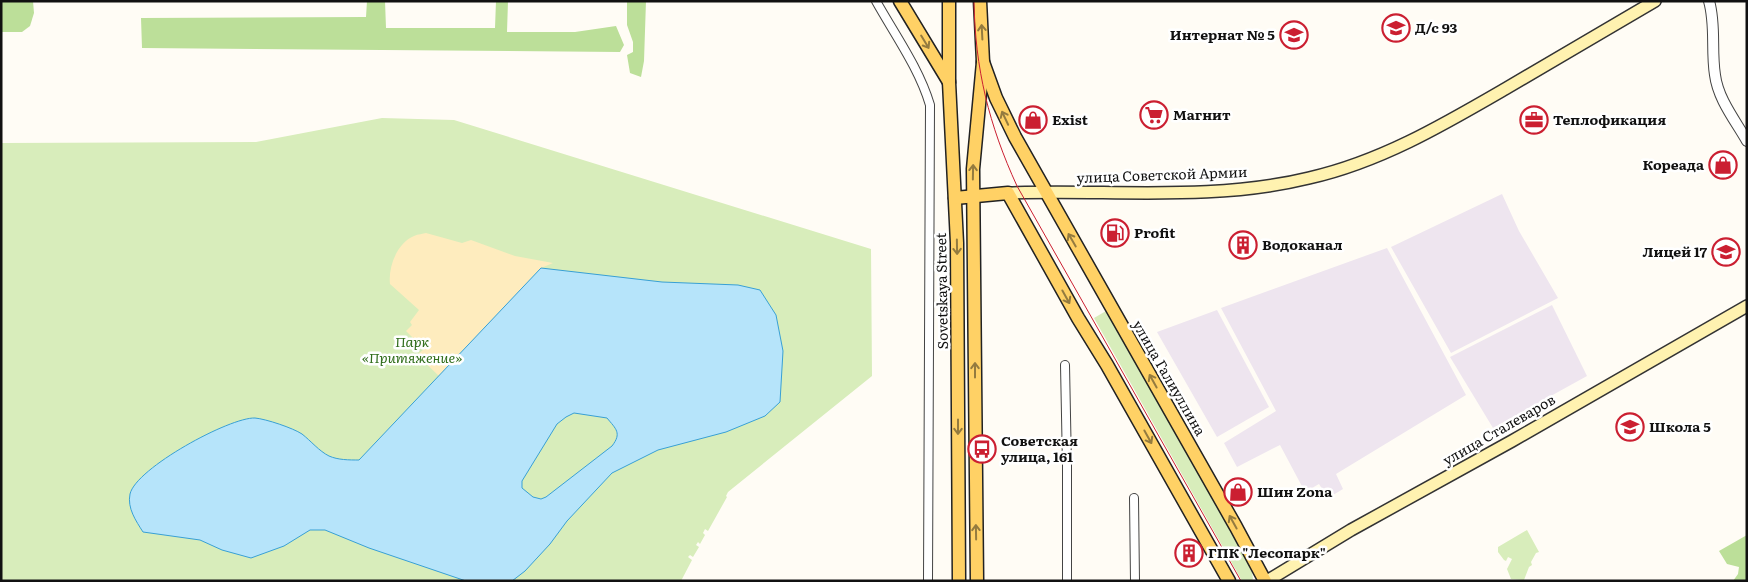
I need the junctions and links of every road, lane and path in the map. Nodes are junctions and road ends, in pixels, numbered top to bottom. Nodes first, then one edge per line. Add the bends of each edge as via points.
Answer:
1 (876, 1) edge
2 (900, 1) edge
3 (949, 1) edge
4 (980, 1) edge
5 (1655, 1) edge
6 (1709, 1) edge
7 (983, 62) junction
8 (949, 82) junction
9 (1747, 141) edge
10 (1044, 192) junction
11 (1008, 194) junction
12 (974, 197) junction
13 (955, 198) junction
14 (1747, 306) edge
15 (1065, 365) dead end
16 (1134, 498) dead end
17 (928, 581) edge
18 (959, 581) edge
19 (977, 581) edge
20 (1067, 581) edge
21 (1135, 581) edge
22 (1229, 581) edge
23 (1266, 581) edge

1 - 17 street via 917,72 930,105
2 -> 8 main road
3 - 8 main road, Sovetskaya Street
7 -> 4 main road
5 - 10 main road, улица Советской Армии via 1418,138 1317,176 1270,186 1212,192
6 - 9 street via 1718,87
10 -> 7 main road via 1007,122
12 -> 7 main road via 973,169
8 - 13 main road, Sovetskaya Street
10 - 11 main road, улица Советской Армии
23 -> 10 main road, улица Галиуллина
11 - 12 main road, улица Советской Армии
11 -> 22 main road
12 - 13 main road, улица Советской Армии
19 -> 12 main road
13 -> 18 main road, Sovetskaya Street
14 - 23 main road, улица Сталеваров
15 - 20 street
16 - 21 street

